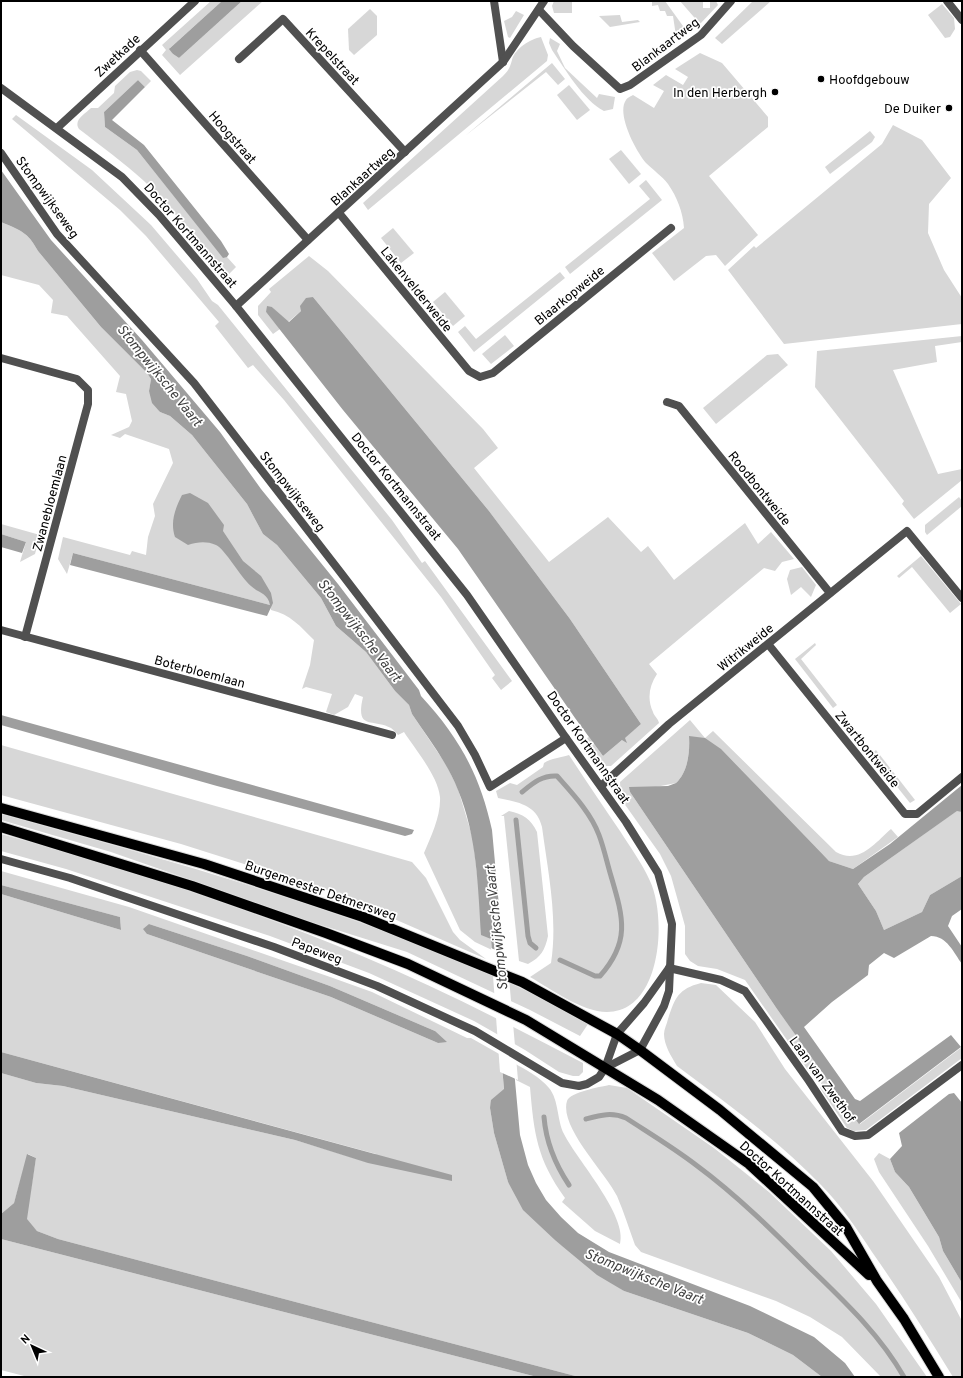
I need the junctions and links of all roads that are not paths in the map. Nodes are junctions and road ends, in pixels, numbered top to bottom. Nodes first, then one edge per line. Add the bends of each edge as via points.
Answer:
1 (195, 1) edge
2 (494, 1) edge
3 (544, 1) edge
4 (731, 1) edge
5 (947, 1) edge
6 (538, 10) junction
7 (962, 20) edge
8 (140, 50) junction
9 (239, 59) dead end
10 (503, 62) junction
11 (1, 88) edge
12 (57, 128) junction
13 (405, 152) junction
14 (1, 154) edge
15 (339, 213) junction
16 (671, 228) dead end
17 (308, 240) junction
18 (236, 306) junction
19 (1, 358) edge
20 (480, 377) joint
21 (668, 402) dead end
22 (830, 593) junction
23 (962, 598) edge
24 (1, 630) edge
25 (24, 637) junction
26 (768, 644) junction
27 (392, 735) dead end
28 (566, 738) junction
29 (962, 777) edge
30 (601, 786) junction
31 (1, 808) edge
32 (1, 827) edge
33 (1, 859) edge
34 (669, 968) junction
35 (617, 1034) junction
36 (640, 1050) junction
37 (962, 1065) edge
38 (605, 1068) junction
39 (877, 1281) junction
40 (939, 1377) edge

1 - 8 street, Zwetkade
2 - 10 street
3 - 6 street, Blankaartweg
4 - 6 street, Blankaartweg via 701,35 630,85 620,89
5 - 7 street
6 - 10 street, Blankaartweg
8 - 12 street, Zwetkade
8 - 17 street, Hoogstraat
9 - 13 street, Krepelstraat via 283,19
10 - 13 street, Blankaartweg
11 - 12 street, Doctor Kortmannstraat
12 - 18 street, Doctor Kortmannstraat via 122,177 159,215
13 - 15 street, Blankaartweg
14 - 28 street, Stompwijkseweg via 57,234 194,383 341,573 458,726 490,788
15 - 17 street, Blankaartweg
15 - 20 street, Lakenvelderweide via 469,371
16 - 20 street, Blaarkopweide via 493,373
17 - 18 street, Blankaartweg
18 - 28 street, Doctor Kortmannstraat via 467,595
19 - 25 street, Zwanebloemlaan via 76,379 88,390 88,404
21 - 22 street, Roodbontweide via 679,406
22 - 23 street, Witrikweide via 907,531
22 - 26 street, Witrikweide
24 - 25 street, Boterbloemlaan
25 - 27 street, Boterbloemlaan
26 - 29 street, Zwartbontweide via 905,814 916,814
26 - 30 street, Witrikweide via 669,724
28 - 30 street, Doctor Kortmannstraat
30 - 34 street, Doctor Kortmannstraat via 658,873 672,924
31 - 35 main road, Burgemeester Detmersweg via 204,864 363,917 492,968
32 - 38 main road via 192,886 408,964 526,1020
33 - 38 street, Papeweg via 70,878 274,947 377,986 498,1043 562,1083 579,1086 593,1081
34 - 35 street via 644,1003
34 - 36 street, Doctor Kortmannstraat via 669,991 664,1006
34 - 37 street, Laan van Zwethof via 721,980 745,991 842,1131 855,1136 868,1135
35 - 36 main road, Doctor Kortmannstraat
35 - 38 street
36 - 38 street
36 - 39 main road, Doctor Kortmannstraat via 720,1110 813,1187 846,1227
38 - 39 main road, Doctor Kortmannstraat via 704,1131 749,1164
39 - 40 main road, Doctor Kortmannstraat via 904,1319

